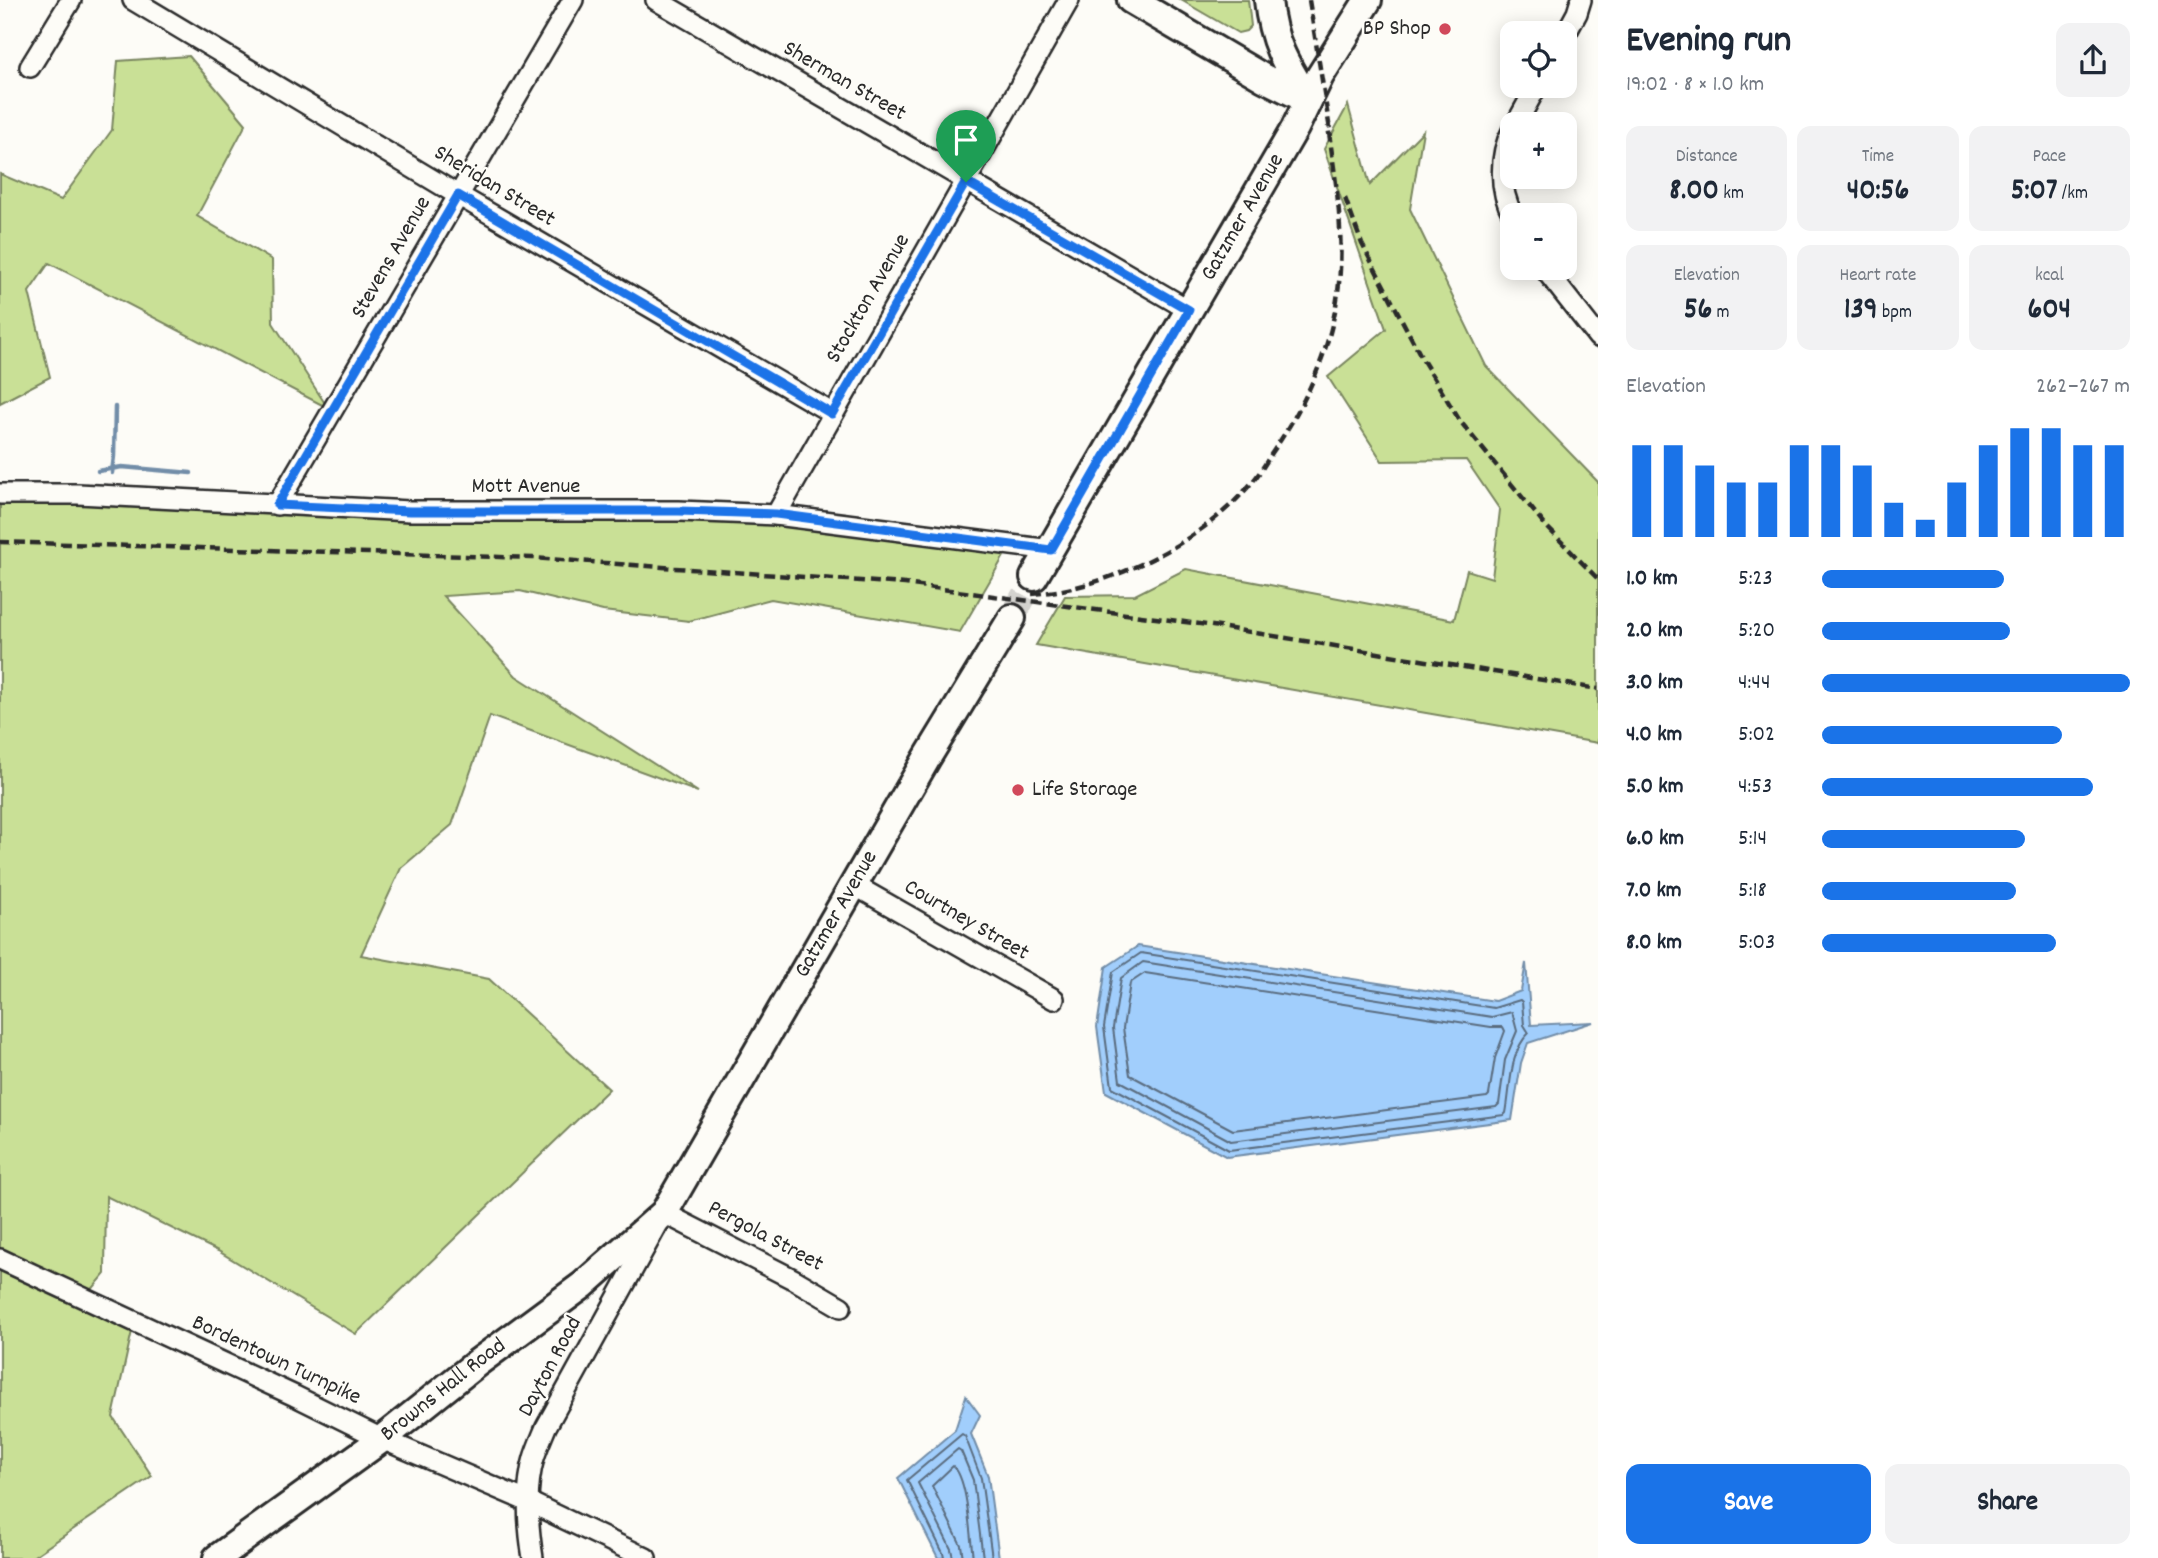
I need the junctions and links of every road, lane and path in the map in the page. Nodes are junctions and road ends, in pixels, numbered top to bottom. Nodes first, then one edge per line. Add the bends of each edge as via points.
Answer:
1 (71, 0) edge
2 (133, 0) edge
3 (573, 0) edge
4 (656, 0) edge
5 (1069, 0) edge
6 (1131, 0) edge
7 (1268, 0) edge
8 (1581, 0) edge
9 (1361, 5) edge
10 (1573, 21) edge
11 (30, 67) dead end
12 (1308, 100) junction
13 (966, 182) junction
14 (458, 195) junction
15 (1553, 280) edge
16 (1189, 310) junction
17 (1598, 337) edge
18 (832, 414) junction
19 (0, 494) edge
20 (277, 505) junction
21 (776, 514) junction
22 (1051, 550) junction
23 (1034, 577) tunnel mouth
24 (1012, 618) tunnel mouth
25 (854, 886) junction
26 (1054, 999) dead end
27 (664, 1213) junction
28 (0, 1259) edge
29 (841, 1307) dead end
30 (382, 1439) junction
31 (529, 1502) junction
32 (217, 1558) edge
33 (533, 1558) edge
34 (646, 1558) edge

1 - 11 street
2 - 14 street, Sheridan Street
3 - 14 street, Stevens Avenue
4 - 13 street, Sherman Street
5 - 13 street, Stockton Avenue
6 - 12 street
7 - 12 street via 1271,29
8 - 10 street
9 - 12 street, Gatzmer Avenue
12 - 16 street, Gatzmer Avenue
13 - 16 street, Sherman Street
13 - 18 street, Stockton Avenue
14 - 18 street, Sheridan Street
14 - 20 street, Stevens Avenue
15 - 17 street
16 - 22 street, Gatzmer Avenue
18 - 21 street, Stockton Avenue
19 - 20 street, Mott Avenue
20 - 21 street, Mott Avenue via 410,511
21 - 22 street, Mott Avenue
22 - 23 street, Gatzmer Avenue
24 - 25 street, Gatzmer Avenue
25 - 26 street, Courtney Street
25 - 27 street, Gatzmer Avenue
27 - 29 street, Pergola Street
27 - 30 street, Browns Hall Road via 583,1285
27 - 31 street, Dayton Road via 546,1427 533,1461
28 - 30 street, Bordentown Turnpike
30 - 31 street, Bordentown Turnpike
30 - 32 street, Browns Hall Road
31 - 33 street, Dayton Road
31 - 34 street, Bordentown Turnpike

